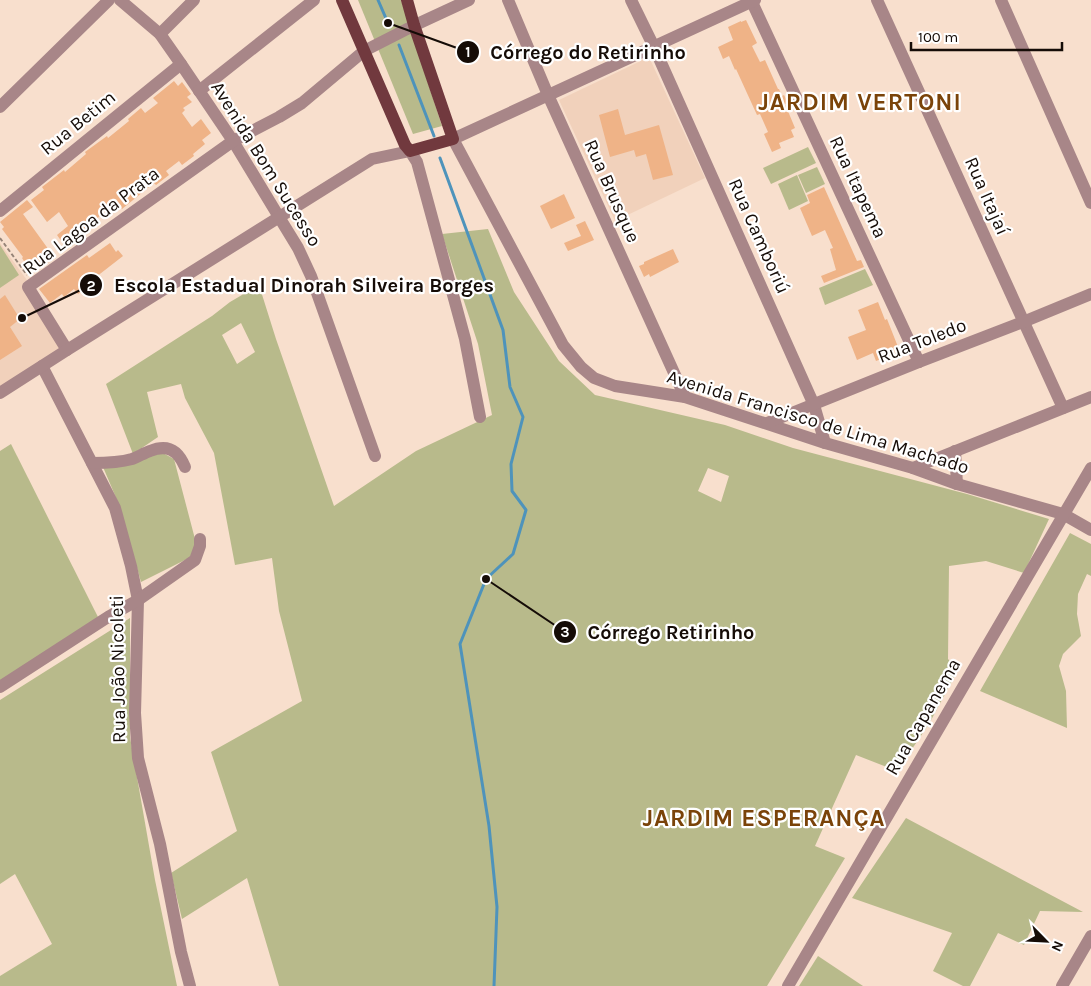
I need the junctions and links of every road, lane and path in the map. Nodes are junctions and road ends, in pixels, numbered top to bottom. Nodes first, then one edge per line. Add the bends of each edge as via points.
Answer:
1 (110, 0) edge
2 (120, 0) edge
3 (194, 0) edge
4 (314, 0) edge
5 (342, 0) edge
6 (407, 0) edge
7 (469, 0) edge
8 (508, 0) edge
9 (631, 0) edge
10 (877, 0) edge
11 (1001, 0) edge
12 (753, 1) edge
13 (414, 25) junction
14 (160, 34) junction
15 (654, 47) junction
16 (364, 51) junction
17 (181, 64) junction
18 (199, 91) junction
19 (548, 95) junction
20 (0, 107) edge
21 (453, 139) junction
22 (233, 141) junction
23 (410, 151) junction
24 (1091, 203) edge
25 (0, 211) edge
26 (279, 216) junction
27 (0, 238) edge
28 (32, 284) junction
29 (1091, 294) edge
30 (1023, 322) junction
31 (67, 350) junction
32 (919, 362) junction
33 (42, 366) junction
34 (0, 393) edge
35 (685, 397) junction
36 (1091, 397) edge
37 (814, 405) junction
38 (1063, 408) junction
39 (480, 417) dead end
40 (767, 423) junction
41 (169, 438) dead end
42 (825, 443) junction
43 (173, 451) junction
44 (955, 451) junction
45 (375, 456) dead end
46 (92, 463) junction
47 (185, 466) dead end
48 (913, 468) junction
49 (1091, 468) edge
50 (957, 484) junction
51 (1063, 514) junction
52 (1091, 530) edge
53 (200, 539) dead end
54 (138, 600) junction
55 (0, 687) edge
56 (1091, 936) edge
57 (190, 986) edge
58 (788, 986) edge
59 (1062, 986) edge

1 - 20 street
2 - 14 street, Avenida Bom Sucesso
3 - 14 street
4 - 18 street
5 - 16 main road
6 - 13 main road, Avenida Francisco de Lima Machado
7 - 13 street, Rua Lagoa da Prata
8 - 19 street, Rua Brusque
9 - 15 street, Rua Camboriú
10 - 30 street, Rua Itajaí
11 - 24 street
12 - 15 street
12 - 32 street, Rua Itapema
13 - 16 street, Rua Lagoa da Prata
13 - 21 main road, Avenida Francisco de Lima Machado
14 - 17 street, Avenida Bom Sucesso
15 - 19 street
15 - 37 street, Rua Camboriú
16 - 22 street, Rua Lagoa da Prata via 302,103
16 - 23 main road via 404,145
17 - 18 street, Avenida Bom Sucesso
17 - 25 street, Rua Betim
18 - 22 street, Avenida Bom Sucesso
19 - 21 street
19 - 35 street, Rua Brusque
21 - 23 main road
21 - 35 street, Avenida Francisco de Lima Machado via 563,345 581,367 594,378 616,386
22 - 26 street, Avenida Bom Sucesso
22 - 28 street, Rua Lagoa da Prata
23 - 26 street via 372,159
23 - 39 street via 417,162 465,339
26 - 31 street
26 - 45 street, Avenida Bom Sucesso via 311,276
27 - 28 path
28 - 31 street, Rua Lagoa da Prata via 28,287
29 - 30 street, Rua Toledo
30 - 32 street, Rua Toledo
30 - 38 street, Rua Itajaí
31 - 33 street
32 - 37 street, Rua Toledo
33 - 34 street
33 - 46 street, Rua João Nicoleti
35 - 40 street, Avenida Francisco de Lima Machado
36 - 38 street
37 - 40 street, Rua Toledo
37 - 42 street, Rua Camboriú
38 - 44 street
40 - 42 street, Avenida Francisco de Lima Machado
41 - 43 street
42 - 48 street, Avenida Francisco de Lima Machado
43 - 46 street via 159,448 133,459
43 - 47 street
44 - 48 street
44 - 50 street
46 - 54 street, Rua João Nicoleti via 115,508
48 - 50 street, Avenida Francisco de Lima Machado
49 - 51 street, Rua Capanema
50 - 51 street, Avenida Francisco de Lima Machado
51 - 52 street, Avenida Francisco de Lima Machado
51 - 58 street, Rua Capanema
53 - 54 street via 195,560
54 - 55 street
54 - 57 street, Rua João Nicoleti via 135,713 138,758
56 - 59 street

